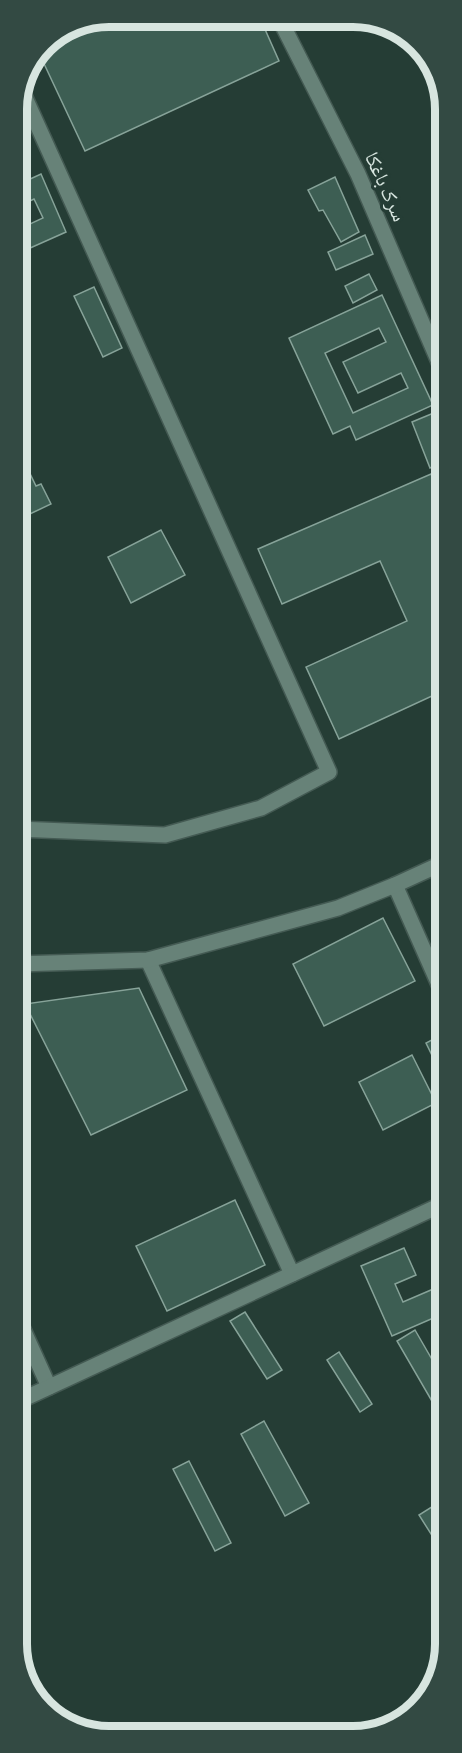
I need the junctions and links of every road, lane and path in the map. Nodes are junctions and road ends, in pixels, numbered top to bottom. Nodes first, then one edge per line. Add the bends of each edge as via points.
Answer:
1 (284, 27) edge
2 (27, 102) edge
3 (435, 353) edge
4 (27, 829) edge
5 (435, 867) edge
6 (395, 885) junction
7 (148, 960) junction
8 (27, 964) edge
9 (435, 975) edge
10 (435, 1208) edge
11 (292, 1274) junction
12 (27, 1338) edge
13 (49, 1387) junction
14 (27, 1397) edge

1 - 3 street, سرک باغکا via 357,174
2 - 4 street via 329,771 261,808 165,836
5 - 6 street
6 - 7 street via 338,908
6 - 9 street
7 - 8 street
7 - 11 street
10 - 11 street
11 - 13 street
12 - 13 street
13 - 14 street

